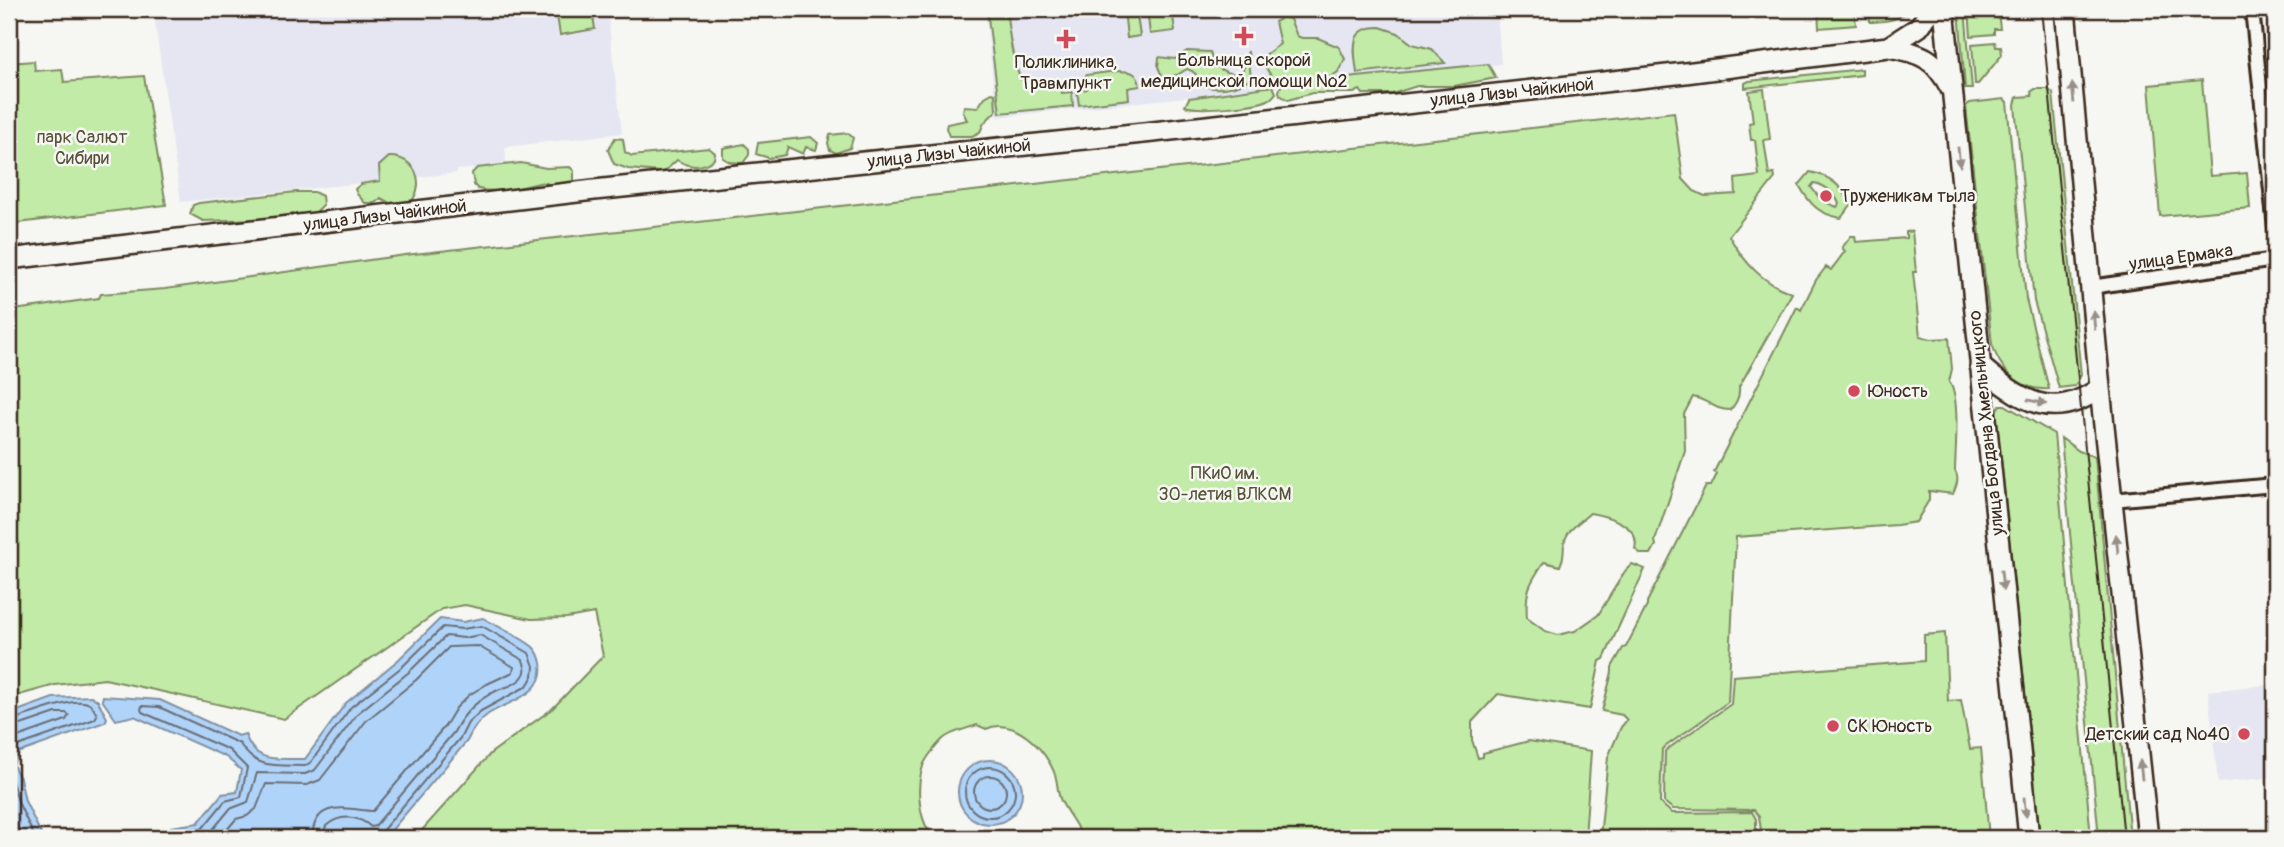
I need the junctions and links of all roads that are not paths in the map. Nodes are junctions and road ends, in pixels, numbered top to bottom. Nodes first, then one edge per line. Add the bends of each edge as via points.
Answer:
1 (1932, 9) edge
2 (1944, 9) edge
3 (2065, 9) edge
4 (2252, 9) edge
5 (1888, 47) junction
6 (1951, 89) junction
7 (2275, 229) edge
8 (9, 259) edge
9 (2275, 260) edge
10 (2091, 287) junction
11 (1980, 366) junction
12 (2100, 388) junction
13 (2274, 485) edge
14 (2112, 500) junction
15 (2029, 838) edge
16 (2148, 838) edge

1 - 5 main road via 1919,27
2 - 6 main road, улица Богдана Хмельницкого
10 -> 3 main road
4 - 7 street
5 - 6 main road via 1930,60
5 - 8 main road, улица Лизы Чайкиной
6 -> 11 main road, улица Богдана Хмельницкого
9 - 10 street, улица Ермака
12 -> 10 main road
11 -> 12 main road via 2010,392 2035,404 2066,405
11 -> 15 main road, улица Богдана Хмельницкого
12 - 14 main road
13 - 14 street
16 -> 14 main road

